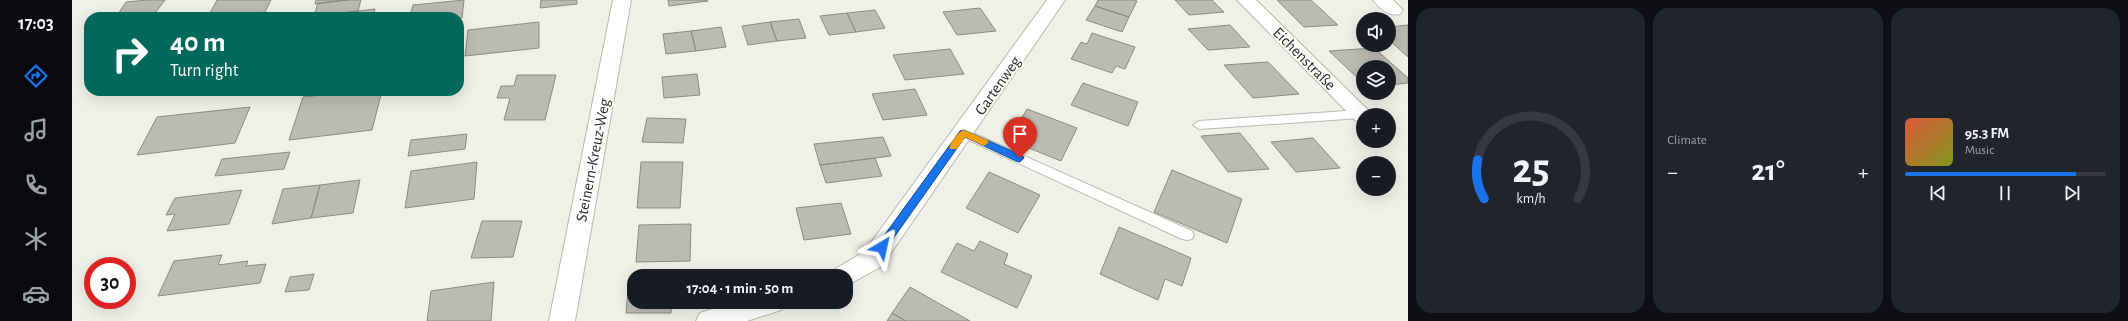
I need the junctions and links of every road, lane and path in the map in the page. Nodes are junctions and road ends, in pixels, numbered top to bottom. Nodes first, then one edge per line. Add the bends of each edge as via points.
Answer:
1 (622, 0) edge
2 (1056, 0) edge
3 (1246, 0) edge
4 (1356, 109) edge
5 (1356, 115) edge
6 (1199, 125) dead end
7 (964, 133) junction
8 (1187, 235) dead end
9 (853, 271) edge
10 (749, 309) edge
11 (562, 321) edge
12 (709, 321) edge

1 - 11 street, Steinern-Kreuz-Weg
2 - 7 street, Gartenweg
3 - 4 street, Eichenstraße
5 - 6 lane
7 - 8 lane
7 - 9 street, Gartenweg via 873,259
10 - 12 street

